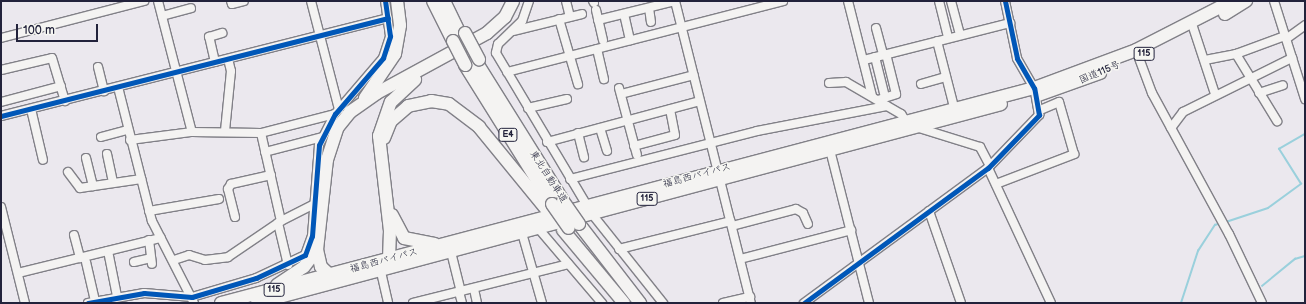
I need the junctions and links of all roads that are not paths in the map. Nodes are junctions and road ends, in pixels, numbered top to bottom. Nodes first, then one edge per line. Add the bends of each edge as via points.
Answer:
1 (144, 1) edge
2 (158, 1) edge
3 (231, 1) edge
4 (244, 1) edge
5 (311, 1) edge
6 (386, 1) edge
7 (397, 1) edge
8 (433, 1) edge
9 (444, 1) edge
10 (450, 1) edge
11 (513, 1) edge
12 (520, 1) edge
13 (529, 1) edge
14 (566, 1) edge
15 (675, 1) edge
16 (783, 1) edge
17 (848, 1) edge
18 (939, 1) edge
19 (952, 1) edge
20 (1005, 1) edge
21 (1232, 1) edge
22 (1246, 1) edge
23 (1274, 1) edge
24 (594, 5) edge
25 (191, 8) dead end
26 (648, 8) junction
27 (582, 14) dead end
28 (624, 14) junction
29 (162, 16) junction
30 (570, 17) junction
31 (388, 18) junction
32 (560, 19) junction
33 (598, 20) junction
34 (652, 22) dead end
35 (1010, 23) junction
36 (1305, 25) edge
37 (682, 27) junction
38 (1194, 27) junction
39 (876, 28) dead end
40 (513, 31) junction
41 (222, 33) dead end
42 (320, 36) junction
43 (960, 36) junction
44 (460, 37) junction
45 (1286, 37) junction
46 (1, 38) edge
47 (948, 38) junction
48 (603, 40) dead end
49 (630, 40) junction
50 (937, 41) junction
51 (597, 49) junction
52 (1137, 53) junction
53 (1236, 54) junction
54 (570, 56) junction
55 (881, 56) junction
56 (1292, 58) junction
57 (228, 59) junction
58 (864, 60) junction
59 (1205, 60) junction
60 (473, 61) junction
61 (215, 62) junction
62 (98, 67) dead end
63 (1, 70) edge
64 (176, 72) junction
65 (507, 72) junction
66 (694, 75) junction
67 (946, 77) junction
68 (1248, 78) junction
69 (604, 79) dead end
70 (829, 83) dead end
71 (578, 84) dead end
72 (921, 84) dead end
73 (1283, 85) dead end
74 (61, 86) junction
75 (118, 87) junction
76 (104, 91) junction
77 (1035, 92) junction
78 (1259, 93) junction
79 (1215, 94) junction
80 (878, 98) junction
81 (567, 99) dead end
82 (1305, 99) edge
83 (65, 101) junction
84 (700, 101) junction
85 (1, 102) edge
86 (359, 106) junction
87 (887, 106) junction
88 (954, 107) junction
89 (528, 108) junction
90 (31, 109) junction
91 (670, 109) junction
92 (1040, 110) junction
93 (337, 112) junction
94 (1, 116) edge
95 (628, 120) junction
96 (906, 121) junction
97 (1277, 121) dead end
98 (600, 128) junction
99 (919, 128) junction
100 (1171, 128) junction
101 (128, 130) junction
102 (225, 131) junction
103 (192, 132) junction
104 (260, 133) junction
105 (578, 133) junction
106 (101, 137) dead end
107 (322, 138) junction
108 (130, 140) junction
109 (547, 142) junction
110 (711, 143) junction
111 (380, 146) junction
112 (634, 146) junction
113 (830, 150) junction
114 (606, 151) dead end
115 (265, 152) junction
116 (107, 154) dead end
117 (637, 155) dead end
118 (584, 157) dead end
119 (86, 158) dead end
120 (43, 160) dead end
121 (989, 167) junction
122 (68, 172) dead end
123 (271, 175) junction
124 (720, 175) junction
125 (141, 179) junction
126 (570, 179) junction
127 (114, 182) junction
128 (996, 184) junction
129 (93, 186) junction
130 (219, 199) dead end
131 (314, 204) junction
132 (388, 204) junction
133 (554, 205) junction
134 (1, 208) edge
135 (589, 210) junction
136 (149, 211) junction
137 (929, 211) junction
138 (235, 217) dead end
139 (280, 222) junction
140 (732, 224) junction
141 (808, 224) dead end
142 (570, 227) junction
143 (538, 228) junction
144 (851, 230) junction
145 (522, 233) junction
146 (74, 235) dead end
147 (161, 238) junction
148 (149, 240) junction
149 (450, 248) junction
150 (619, 249) junction
151 (317, 250) junction
152 (108, 251) junction
153 (389, 259) junction
154 (740, 259) junction
155 (83, 260) junction
156 (174, 260) junction
157 (134, 262) dead end
158 (857, 263) junction
159 (568, 264) junction
160 (288, 265) junction
161 (381, 272) junction
162 (533, 272) junction
163 (18, 273) junction
164 (327, 276) junction
165 (340, 282) junction
166 (474, 289) junction
167 (460, 292) junction
168 (117, 296) junction
169 (193, 298) edge
170 (255, 299) edge
171 (751, 300) edge
172 (91, 302) edge
173 (25, 303) edge
174 (221, 303) edge
175 (388, 303) edge
176 (413, 303) edge
177 (462, 303) edge
178 (477, 303) edge
179 (542, 303) edge
180 (602, 303) edge
181 (625, 303) edge
182 (640, 303) edge
183 (663, 303) edge
184 (723, 303) edge
185 (804, 303) edge
186 (869, 303) edge
187 (961, 303) edge
188 (1052, 303) edge
189 (1262, 303) edge

1 - 46 street
2 - 29 street
3 - 4 street
5 - 42 street
6 - 31 street
7 - 86 highway via 400,25 395,54
8 - 44 highway, 東北自動車道 / E4
9 - 44 highway, 東北自動車道 / E4
10 - 44 highway
11 - 86 highway via 505,17 486,33
12 - 111 highway via 511,19 498,33 412,82 396,95 382,121
13 - 40 street via 526,14
14 - 30 street
15 - 26 street
15 - 37 street
16 - 37 street
17 - 58 street
18 - 47 street
19 - 43 street
20 - 35 street
21 - 38 highway, 国道115号 / 115
22 - 38 highway, 国道115号 / 115
23 - 45 street
24 - 33 street
25 - 29 street
26 - 28 street
26 - 34 street
27 - 30 street
28 - 33 street
28 - 49 street
29 - 64 street
30 - 32 street
31 - 42 street
31 - 93 street via 390,36 384,58
32 - 40 street
32 - 54 street
33 - 48 street
35 - 43 street
35 - 77 street via 1018,58
36 - 45 street
37 - 49 street
37 - 66 street
38 - 52 highway, 国道115号 / 115
38 - 59 street
39 - 55 street
40 - 65 street via 497,49
41 - 61 street via 209,37
42 - 57 street
42 - 93 street
43 - 47 street
44 - 60 highway, 東北自動車道 / E4
45 - 53 street
45 - 56 street
47 - 50 street
49 - 51 street
50 - 55 street
50 - 67 street
51 - 54 street
51 - 69 street
52 - 77 highway, 国道115号 / 115
52 - 100 street via 1152,93
53 - 59 street
53 - 68 street
54 - 65 street
54 - 71 street
55 - 58 street
55 - 80 street
55 - 80 street via 896,94
56 - 68 street
56 - 82 street
57 - 61 street
57 - 102 street via 231,70
58 - 80 street
59 - 79 street
60 - 133 highway, 東北自動車道 / E4
60 - 133 highway, 東北自動車道 / E4 via 506,113
61 - 64 street
62 - 76 street
63 - 74 street via 52,58
64 - 75 street
64 - 103 street
65 - 89 street
66 - 84 street
66 - 95 street via 620,91
67 - 72 street
67 - 88 street
68 - 78 street
68 - 79 street
70 - 80 street via 846,82
73 - 78 street
74 - 83 street
74 - 85 street
75 - 76 street
75 - 101 street
76 - 83 street
77 - 88 highway, 福島西バイパス / 115
77 - 92 street
77 - 99 highway, 福島西バイパス / 115
78 - 97 street
79 - 100 street via 1180,114
80 - 87 street
81 - 89 street
83 - 90 street
84 - 91 street
84 - 110 street
86 - 151 highway via 338,127 330,146
87 - 96 street
87 - 110 street
88 - 96 highway, 福島西バイパス / 115
89 - 109 street
90 - 94 street
90 - 120 street
91 - 95 street
91 - 112 street via 675,136
92 - 121 street via 1030,126
92 - 128 street via 1059,102 1074,154
93 - 104 street
93 - 107 street
95 - 98 street
95 - 112 street
96 - 124 highway, 福島西バイパス / 115
98 - 105 street
98 - 114 street
99 - 113 highway, 福島西バイパス / 115
99 - 121 street via 980,147
100 - 189 street via 1229,234
101 - 106 street
101 - 108 street
102 - 103 street
102 - 104 street
103 - 108 street
104 - 115 street
105 - 109 street
105 - 118 street
107 - 115 street
107 - 131 street via 317,155
108 - 125 street
109 - 126 street
110 - 124 street
110 - 126 street
111 - 132 highway
111 - 133 highway via 391,122 408,106 431,101 449,104 479,127
112 - 117 street
113 - 124 highway, 福島西バイパス / 115
113 - 144 street
115 - 123 street
116 - 127 street
119 - 129 street
121 - 128 street
121 - 137 street
122 - 129 street via 78,188
123 - 138 street via 231,184 228,189
123 - 139 street
124 - 135 highway, 福島西バイパス / 115
124 - 140 street
125 - 127 street
125 - 136 street
126 - 135 street
127 - 129 street
128 - 188 street
130 - 136 street
131 - 139 street
131 - 160 street via 308,249 301,258
132 - 149 highway via 404,238
132 - 153 highway
133 - 142 highway
133 - 142 highway, 東北自動車道 / E4, bridge
134 - 163 street
135 - 143 highway, 福島西バイパス / 115
135 - 149 highway, 福島西バイパス / 115
135 - 150 street
136 - 147 street
137 - 158 street
137 - 187 street
139 - 156 street via 228,257 205,260 189,255
139 - 160 street
140 - 141 street via 796,209 803,213
140 - 150 street
140 - 154 street
142 - 181 highway
142 - 182 highway, 東北自動車道 / E4
143 - 145 highway, 福島西バイパス / 115
143 - 159 street
144 - 154 street
144 - 158 street
145 - 149 highway, 福島西バイパス / 115
145 - 162 street
146 - 155 street
147 - 148 street
147 - 156 street
148 - 152 street
148 - 157 street via 152,261
149 - 153 highway, 福島西バイパス / 115
149 - 161 highway, 福島西バイパス / 115
149 - 167 street
150 - 183 street
151 - 164 highway
151 - 170 highway via 297,273
152 - 155 street
152 - 168 street
153 - 161 highway
153 - 164 highway, 福島西バイパス / 115
154 - 171 street
155 - 163 street
155 - 172 street
156 - 169 street
158 - 185 street
158 - 186 street
159 - 162 street
159 - 180 street
160 - 169 street via 242,284
161 - 165 highway, 福島西バイパス / 115
161 - 175 street
162 - 166 street
162 - 179 street
163 - 173 street
164 - 165 highway
164 - 170 highway, 福島西バイパス / 115
165 - 170 highway, 福島西バイパス / 115
166 - 167 street
166 - 178 street
167 - 176 street
167 - 177 street
168 - 169 street via 144,293
168 - 172 street
170 - 174 highway, 福島西バイパス / 115
171 - 184 street

